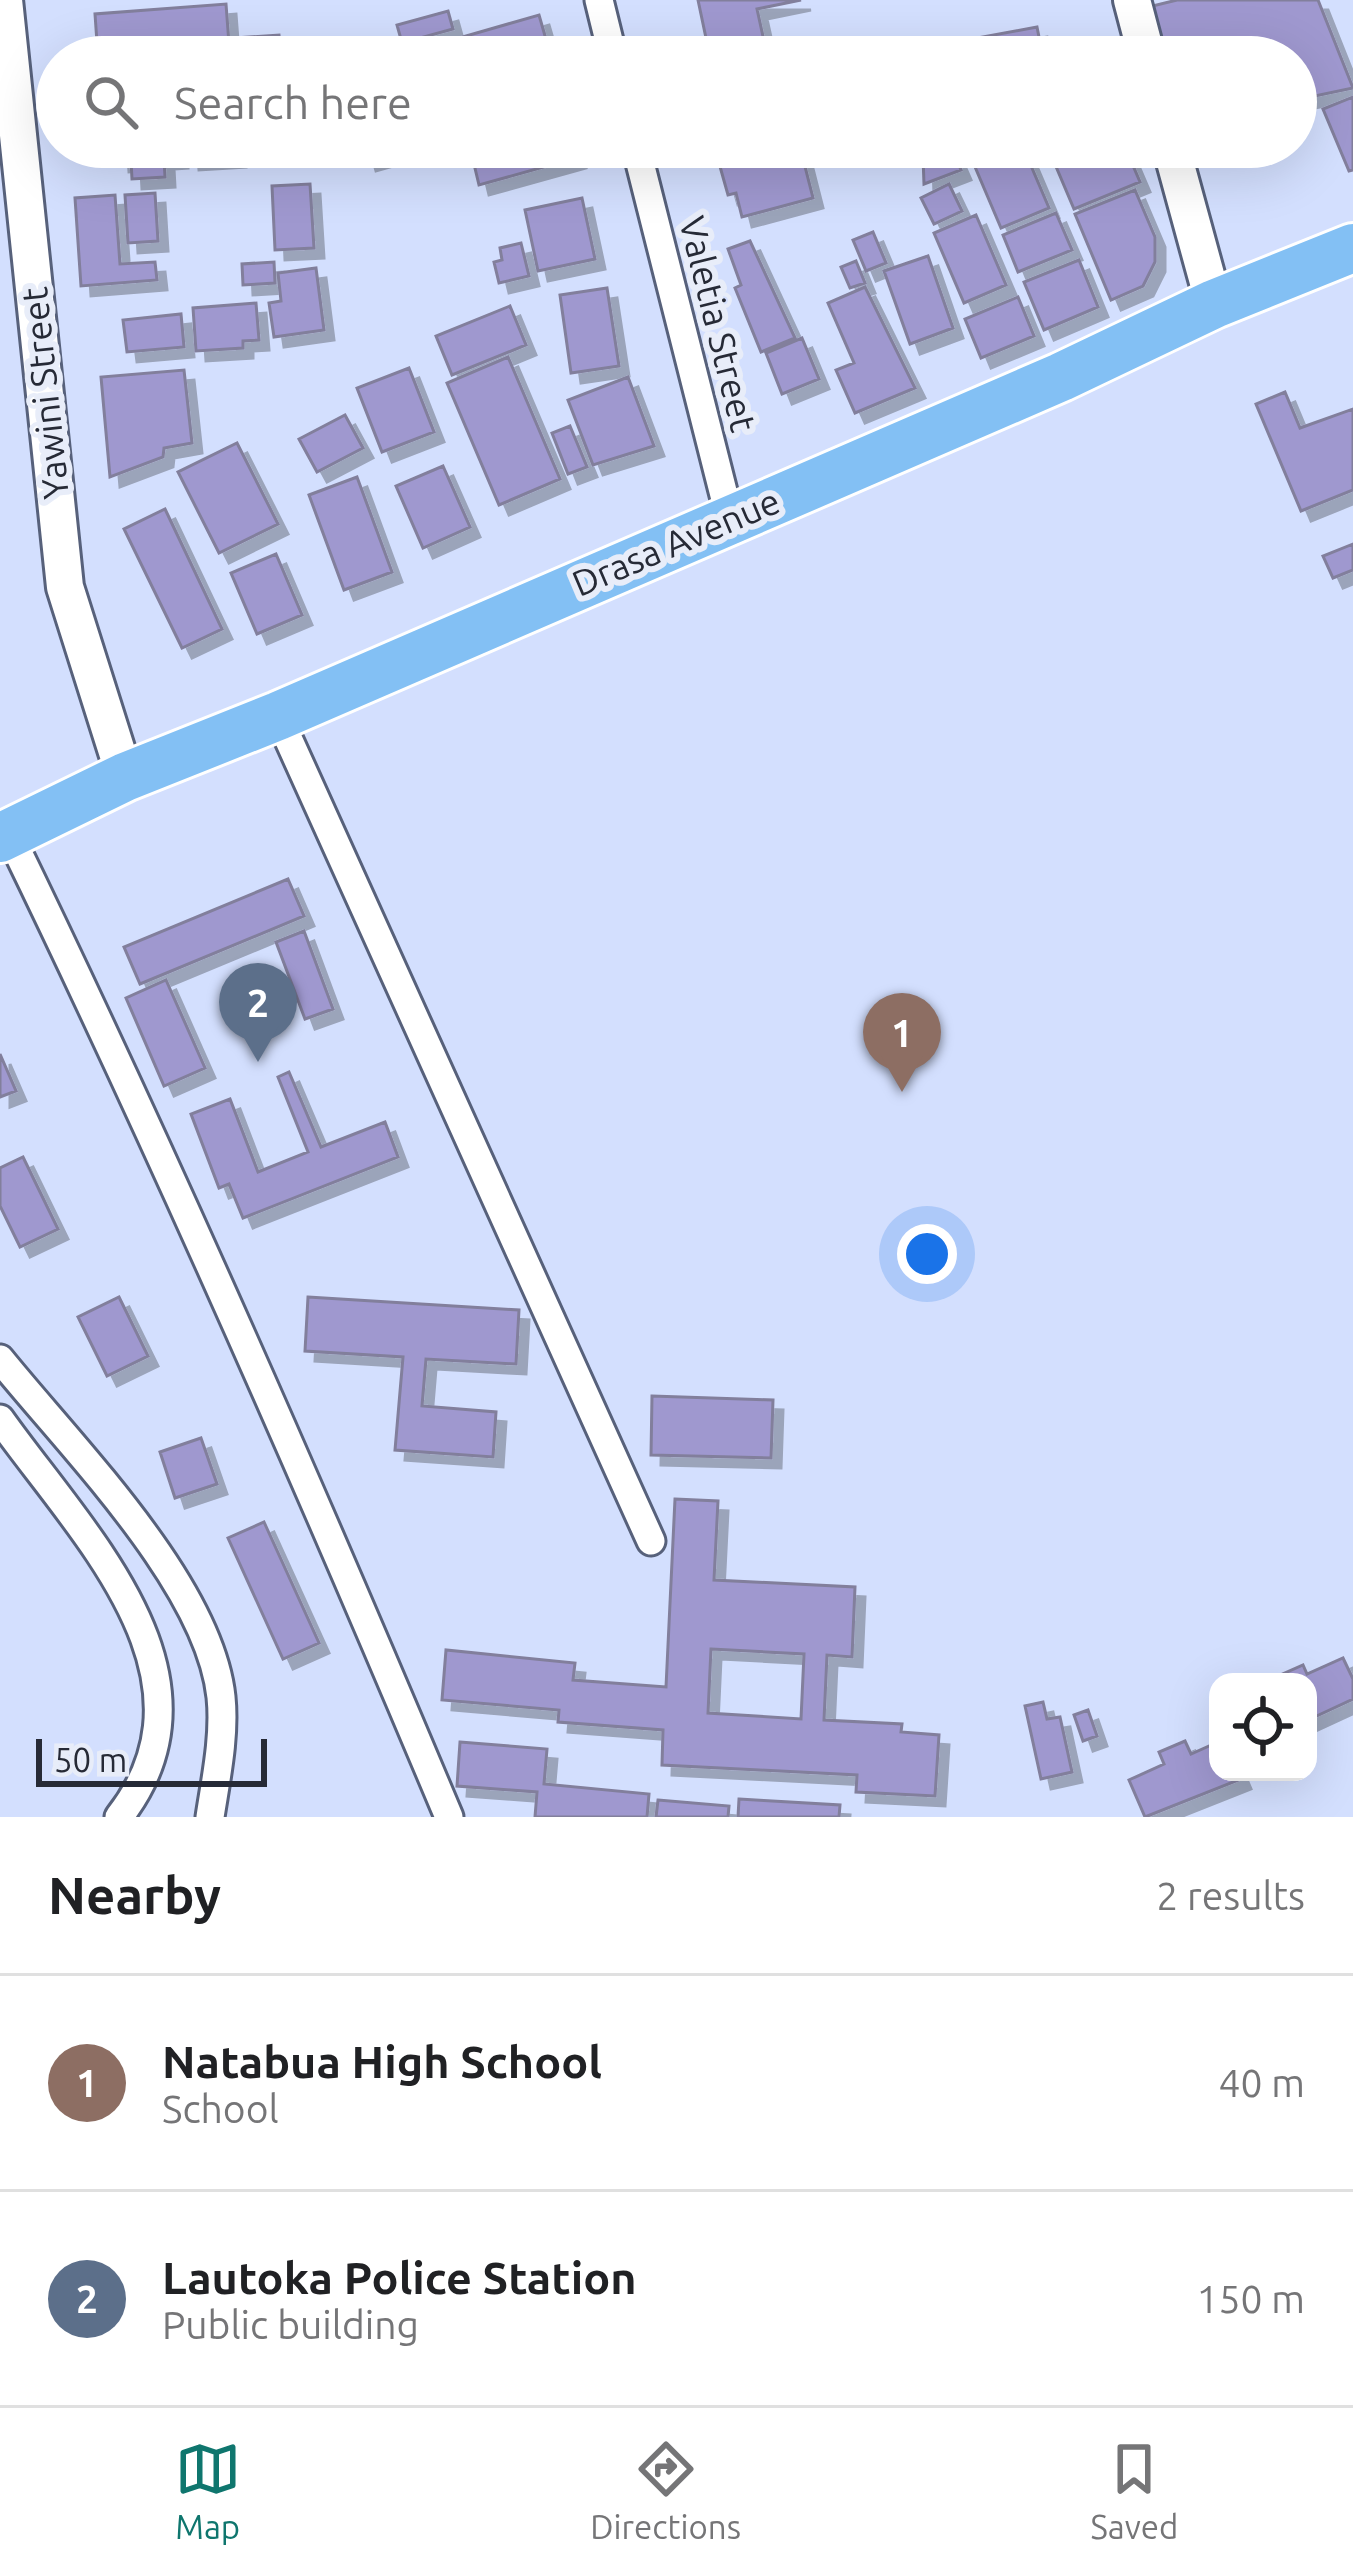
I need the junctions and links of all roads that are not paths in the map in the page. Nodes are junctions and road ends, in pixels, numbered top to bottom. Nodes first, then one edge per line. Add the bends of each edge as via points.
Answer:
1 (4, 0) edge
2 (598, 0) edge
3 (1132, 0) edge
4 (607, 36) edge
5 (1141, 36) edge
6 (641, 168) edge
7 (1178, 168) edge
8 (1351, 256) edge
9 (18, 302) edge
10 (1214, 304) junction
11 (730, 519) junction
12 (278, 716) junction
13 (125, 777) junction
14 (4, 836) edge
15 (0, 1359) edge
16 (0, 1419) edge
17 (651, 1541) dead end
18 (118, 1817) edge
19 (210, 1817) edge
20 (449, 1817) edge

1 - 9 main road, Yawini Street
2 - 4 street
3 - 5 main road
6 - 11 street, Valetia Street
7 - 10 main road
8 - 10 highway, Drasa Avenue
9 - 13 main road, Yawini Street via 65,587
10 - 11 highway, Drasa Avenue
11 - 12 highway, Drasa Avenue
12 - 13 highway, Drasa Avenue
12 - 17 street
13 - 14 highway, Drasa Avenue
14 - 20 street via 118,1060
15 - 19 street via 156,1552 211,1650 221,1699
16 - 18 street via 103,1554 155,1670 151,1753

